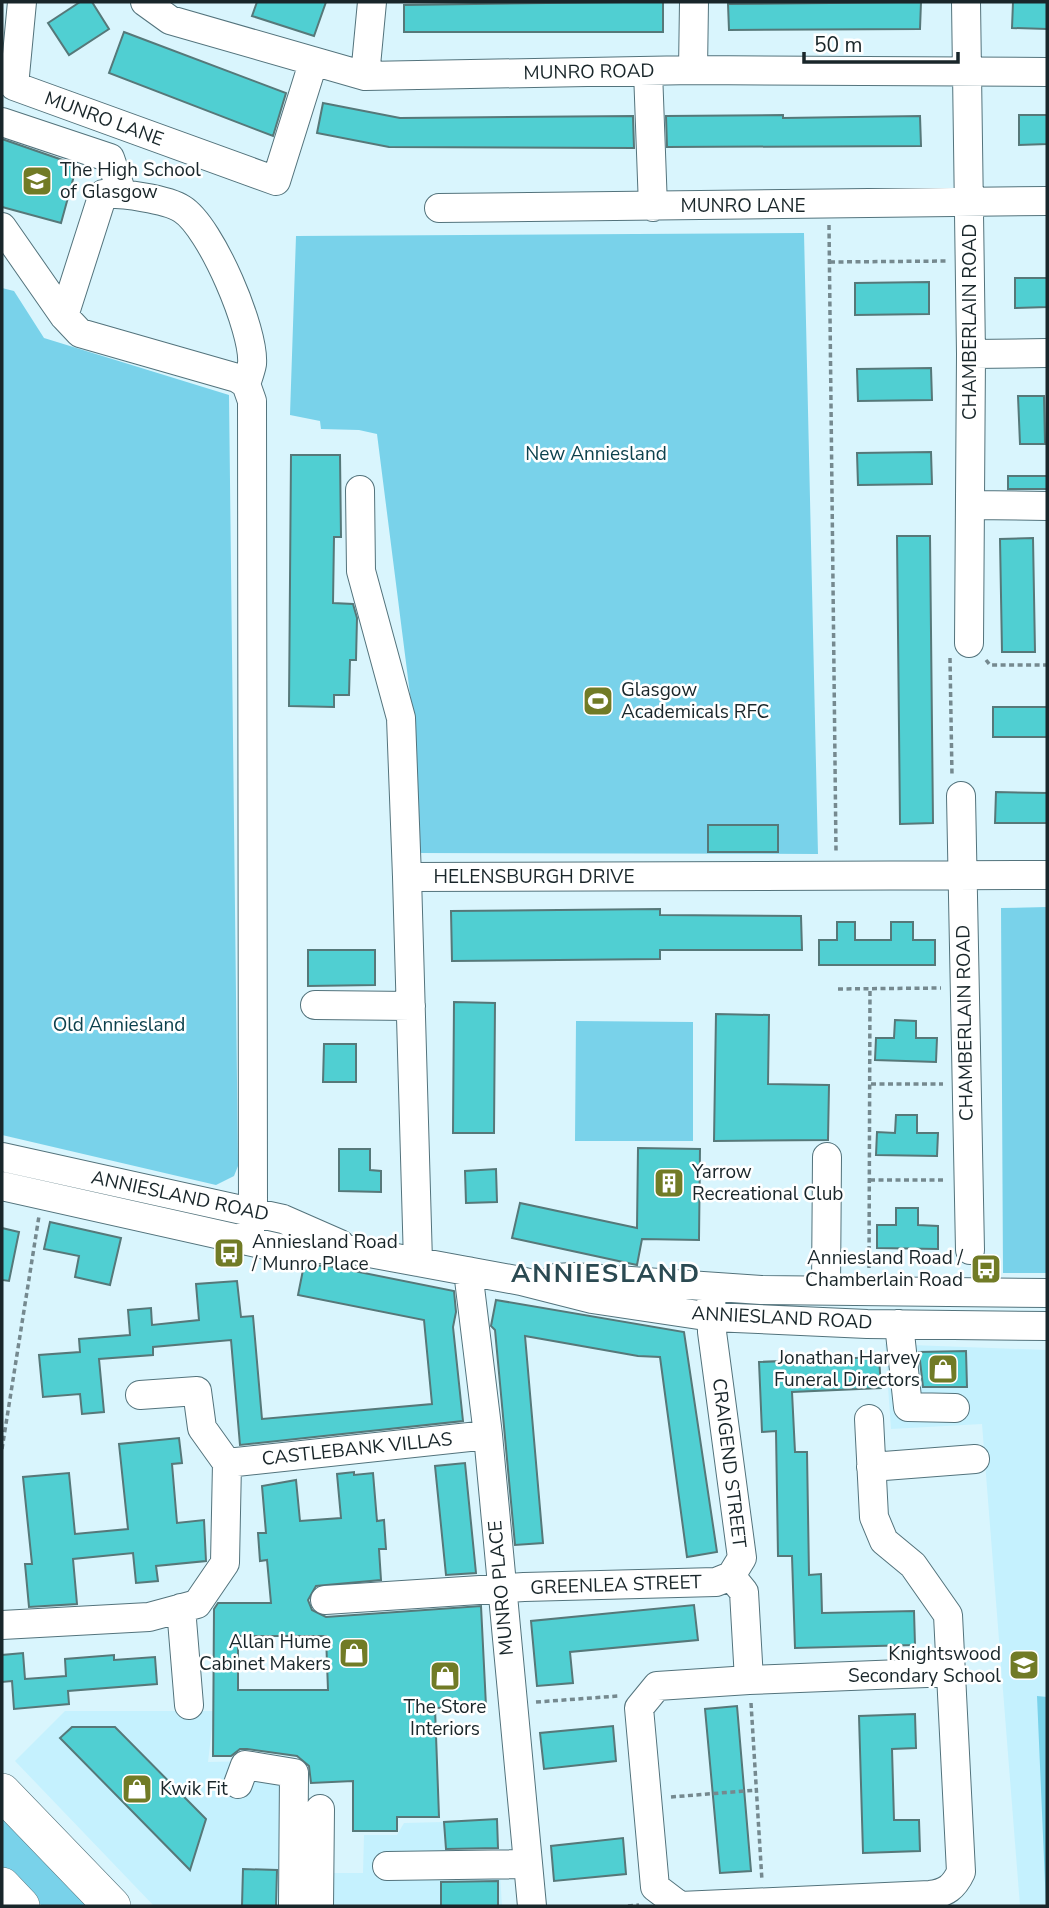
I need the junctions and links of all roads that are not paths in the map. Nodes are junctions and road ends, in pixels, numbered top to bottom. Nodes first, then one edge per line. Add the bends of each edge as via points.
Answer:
1 (22, 2) edge
2 (145, 2) edge
3 (372, 2) edge
4 (694, 2) edge
5 (966, 2) edge
6 (313, 63) junction
7 (693, 70) junction
8 (648, 71) junction
9 (967, 72) junction
10 (1047, 72) edge
11 (365, 76) junction
12 (2, 122) edge
13 (122, 192) junction
14 (969, 201) junction
15 (1047, 201) edge
16 (653, 207) junction
17 (439, 208) dead end
18 (2, 227) edge
19 (64, 316) junction
20 (1047, 353) edge
21 (971, 354) junction
22 (246, 384) junction
23 (360, 490) dead end
24 (971, 505) junction
25 (1047, 506) edge
26 (969, 643) road end
27 (961, 796) road end
28 (962, 875) junction
29 (1047, 875) edge
30 (407, 877) junction
31 (315, 1005) dead end
32 (411, 1006) junction
33 (2, 1157) edge
34 (827, 1157) dead end
35 (2, 1186) edge
36 (253, 1212) junction
37 (248, 1241) junction
38 (353, 1250) junction
39 (970, 1250) dead end
40 (418, 1262) junction
41 (468, 1271) junction
42 (521, 1281) junction
43 (711, 1287) junction
44 (826, 1290) junction
45 (1047, 1293) edge
46 (712, 1317) junction
47 (899, 1324) junction
48 (1047, 1326) edge
49 (140, 1395) dead end
50 (955, 1408) dead end
51 (869, 1419) dead end
52 (488, 1435) junction
53 (975, 1459) dead end
54 (227, 1464) junction
55 (871, 1467) junction
56 (731, 1576) junction
57 (500, 1589) junction
58 (325, 1600) dead end
59 (181, 1608) junction
60 (2, 1625) edge
61 (952, 1672) junction
62 (749, 1680) junction
63 (189, 1706) dead end
64 (238, 1784) dead end
65 (2, 1792) edge
66 (320, 1809) dead end
67 (528, 1864) junction
68 (387, 1866) dead end
69 (2, 1886) edge
70 (774, 1904) edge
71 (21, 1906) edge
72 (112, 1906) edge
73 (293, 1906) edge
74 (319, 1906) edge
75 (532, 1906) edge

1 - 6 street, MUNRO LANE via 14,86 276,181
2 - 6 street, MUNRO ROAD via 170,20
3 - 11 street
4 - 7 street
5 - 9 street, CHAMBERLAIN ROAD
6 - 11 street, MUNRO ROAD
7 - 8 street, MUNRO ROAD
7 - 9 street, MUNRO ROAD
8 - 11 street, MUNRO ROAD
8 - 16 street
9 - 10 street, MUNRO ROAD
9 - 14 street, CHAMBERLAIN ROAD
12 - 13 street via 110,158
13 - 19 street via 103,194
13 - 22 street via 182,209 199,228 236,292 252,362
14 - 15 street, MUNRO LANE
14 - 16 street, MUNRO LANE
14 - 21 street, CHAMBERLAIN ROAD
16 - 17 street, MUNRO LANE
18 - 19 street
19 - 22 street via 80,333
20 - 21 street
21 - 24 street, CHAMBERLAIN ROAD
22 - 36 street via 252,401 253,439
23 - 30 street via 361,571 401,718
24 - 25 street
24 - 26 street, CHAMBERLAIN ROAD
27 - 28 street, CHAMBERLAIN ROAD
28 - 29 street, HELENSBURGH DRIVE
28 - 30 street, HELENSBURGH DRIVE
28 - 39 street, CHAMBERLAIN ROAD
30 - 32 street, HELENSBURGH DRIVE
31 - 32 street
32 - 40 street, HELENSBURGH DRIVE
33 - 36 street, ANNIESLAND ROAD
34 - 44 street
35 - 37 street, ANNIESLAND ROAD
36 - 37 street
36 - 38 street, ANNIESLAND ROAD via 283,1219
37 - 38 street, ANNIESLAND ROAD via 279,1248
38 - 40 street, ANNIESLAND ROAD
40 - 41 street, ANNIESLAND ROAD
41 - 42 street, ANNIESLAND ROAD
41 - 52 street, MUNRO PLACE
42 - 43 street, ANNIESLAND ROAD via 573,1277
42 - 46 street, ANNIESLAND ROAD via 592,1299
43 - 44 street, ANNIESLAND ROAD
43 - 46 street, CRAIGEND STREET
44 - 45 street, ANNIESLAND ROAD
46 - 47 street, ANNIESLAND ROAD
46 - 56 street, CRAIGEND STREET via 742,1558
47 - 48 street, ANNIESLAND ROAD
47 - 50 street via 908,1407
49 - 54 street via 197,1391 202,1428
51 - 55 street
52 - 54 street, CASTLEBANK VILLAS
52 - 57 street, MUNRO PLACE
53 - 55 street
54 - 59 street via 225,1563 197,1604
55 - 61 street via 874,1517 884,1541 913,1565 948,1615
56 - 57 street, GREENLEA STREET via 716,1582
56 - 62 street, CRAIGEND STREET via 744,1592
57 - 58 street, GREENLEA STREET
57 - 67 street, MUNRO PLACE
59 - 60 street via 149,1617
59 - 63 street
61 - 62 street
61 - 70 street via 961,1872 955,1885 940,1894
62 - 70 street via 657,1686 639,1708 655,1887 680,1906
64 - 73 street via 245,1765 294,1773
65 - 72 main road
66 - 74 street
67 - 68 street
67 - 75 street, MUNRO PLACE
69 - 71 main road

